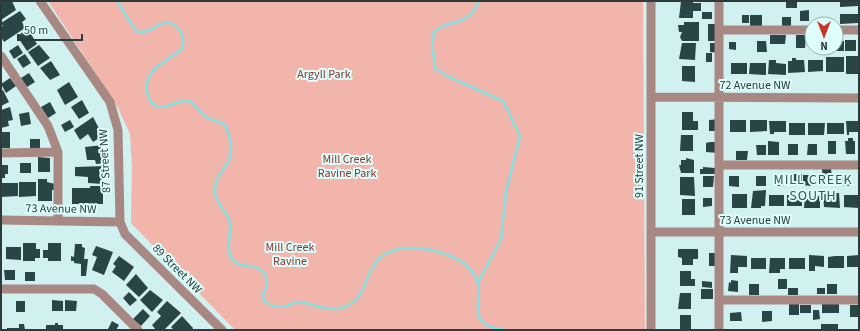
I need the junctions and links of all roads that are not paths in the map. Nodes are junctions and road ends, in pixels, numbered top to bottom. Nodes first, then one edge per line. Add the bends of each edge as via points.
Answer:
1 (40, 1) edge
2 (651, 1) edge
3 (719, 1) edge
4 (719, 30) junction
5 (804, 30) edge
6 (844, 30) edge
7 (859, 30) edge
8 (1, 56) edge
9 (651, 97) junction
10 (719, 97) junction
11 (859, 98) edge
12 (58, 152) junction
13 (1, 153) edge
14 (720, 165) junction
15 (859, 165) edge
16 (1, 220) edge
17 (58, 220) junction
18 (120, 222) junction
19 (652, 232) junction
20 (719, 232) junction
21 (859, 232) edge
22 (1, 289) edge
23 (719, 300) junction
24 (859, 300) edge
25 (138, 330) edge
26 (222, 330) edge
27 (651, 330) edge
28 (719, 330) edge

1 - 18 street, 87 Street NW via 110,102 118,130
2 - 9 street, 91 Street NW
3 - 4 street
4 - 5 street
4 - 10 street
6 - 7 street
8 - 12 street via 48,126
9 - 10 street, 72 Avenue NW
9 - 19 street, 91 Street NW
10 - 11 street, 72 Avenue NW
10 - 14 street
12 - 13 street
12 - 17 street
14 - 15 street
14 - 20 street
16 - 17 street, 73 Avenue NW
17 - 18 street, 73 Avenue NW
18 - 26 street, 89 Street NW via 125,234
19 - 20 street, 73 Avenue NW
19 - 27 street, 91 Street NW
20 - 21 street, 73 Avenue NW
20 - 23 street
22 - 25 street via 94,289
23 - 24 street
23 - 28 street

